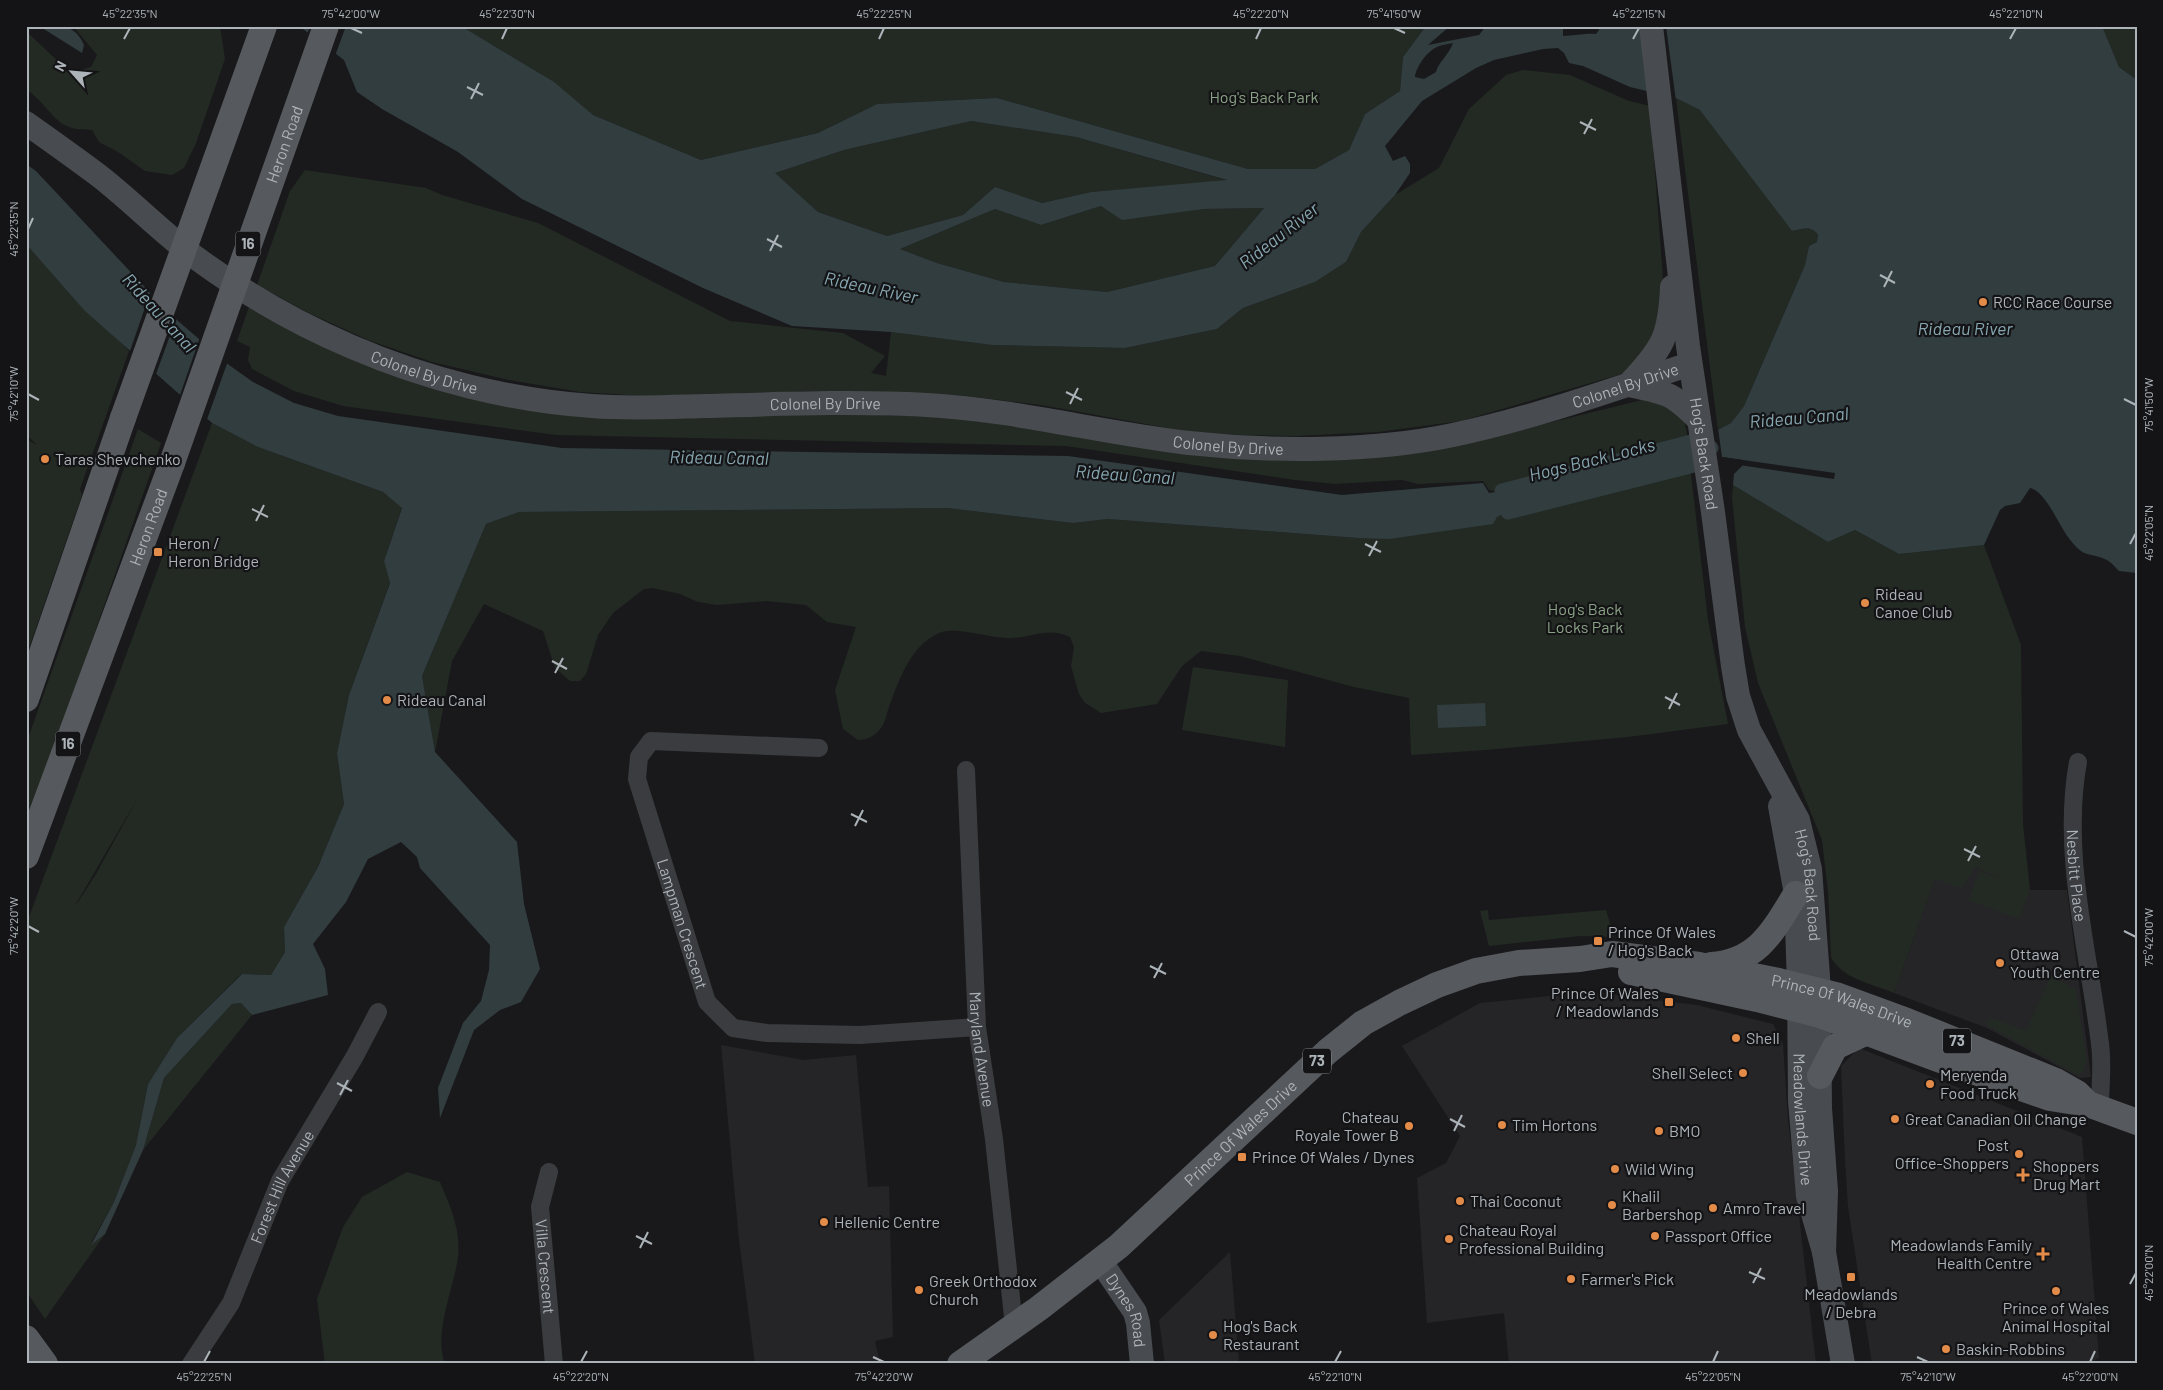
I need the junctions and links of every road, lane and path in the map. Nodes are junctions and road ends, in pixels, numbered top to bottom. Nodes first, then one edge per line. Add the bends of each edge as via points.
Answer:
1 (264, 26) edge
2 (326, 26) edge
3 (1651, 26) edge
4 (26, 123) edge
5 (1675, 226) junction
6 (1690, 364) junction
7 (1629, 385) junction
8 (1699, 420) junction
9 (26, 699) edge
10 (819, 748) dead end
11 (2078, 762) dead end
12 (966, 770) dead end
13 (1778, 785) junction
14 (26, 856) edge
15 (1796, 894) junction
16 (1580, 959) junction
17 (1698, 965) junction
18 (1810, 1000) junction
19 (378, 1012) dead end
20 (977, 1027) junction
21 (1867, 1032) junction
22 (1820, 1076) junction
23 (2094, 1106) junction
24 (2137, 1122) edge
25 (549, 1172) dead end
26 (1824, 1252) junction
27 (1101, 1262) junction
28 (1014, 1326) junction
29 (26, 1338) edge
30 (45, 1364) edge
31 (191, 1364) edge
32 (554, 1364) edge
33 (960, 1364) edge
34 (1142, 1364) edge
35 (1843, 1364) edge

1 - 9 main road, bridge
2 - 14 main road, Heron Road / 16, bridge via 172,463
3 - 5 main road, Hog's Back Road
4 - 7 main road, Colonel By Drive via 98,175 199,260 284,314 388,361 449,381 546,402 638,408 928,405 1039,418 1187,442 1243,447 1337,448 1451,435
5 - 6 main road, Hog's Back Road
5 - 7 main road via 1671,310 1664,340 1655,356
6 - 7 main road, Colonel By Drive
6 - 8 main road, Hog's Back Road
7 - 8 main road via 1673,396
8 - 13 main road, Hog's Back Road via 1738,696 1749,730
10 - 20 street, Lampman Crescent via 651,742 639,757 637,779 708,1002 733,1028 767,1033 860,1035
11 - 23 street, Nesbitt Place via 2072,791 2072,852 2101,1047
12 - 20 street, Maryland Avenue
13 - 15 main road, Hog's Back Road
13 - 18 main road, Hog's Back Road via 1798,820 1810,869
15 - 17 main road via 1769,937 1756,949 1729,962
15 - 18 main road, Hog's Back Road
16 - 17 main road, Prince Of Wales Drive / 73 via 1612,954
16 - 18 main road, Prince Of Wales Drive / 73
16 - 27 main road, Prince Of Wales Drive / 73 via 1519,963 1476,972 1419,993 1371,1018 1328,1050
17 - 18 main road, Prince Of Wales Drive / 73
18 - 21 main road, Prince Of Wales Drive / 73
18 - 22 main road, Meadowlands Drive
18 - 23 main road, Prince Of Wales Drive / 73 via 1893,1015 2056,1082
18 - 26 main road, Meadowlands Drive via 1800,1101 1808,1196
19 - 31 street, Forest Hill Avenue via 280,1181 231,1303
20 - 28 street, Maryland Avenue via 994,1139
21 - 22 main road via 1835,1048
21 - 23 main road, Prince Of Wales Drive / 73 via 2050,1098
22 - 26 main road, Meadowlands Drive via 1826,1191
23 - 24 main road, Prince Of Wales Drive / 73
25 - 32 street, Villa Crescent via 540,1207
26 - 35 main road, Meadowlands Drive
27 - 28 main road, Prince Of Wales Drive / 73
27 - 34 main road, Dynes Road via 1135,1312
28 - 33 main road, Prince Of Wales Drive / 73
29 - 30 main road

